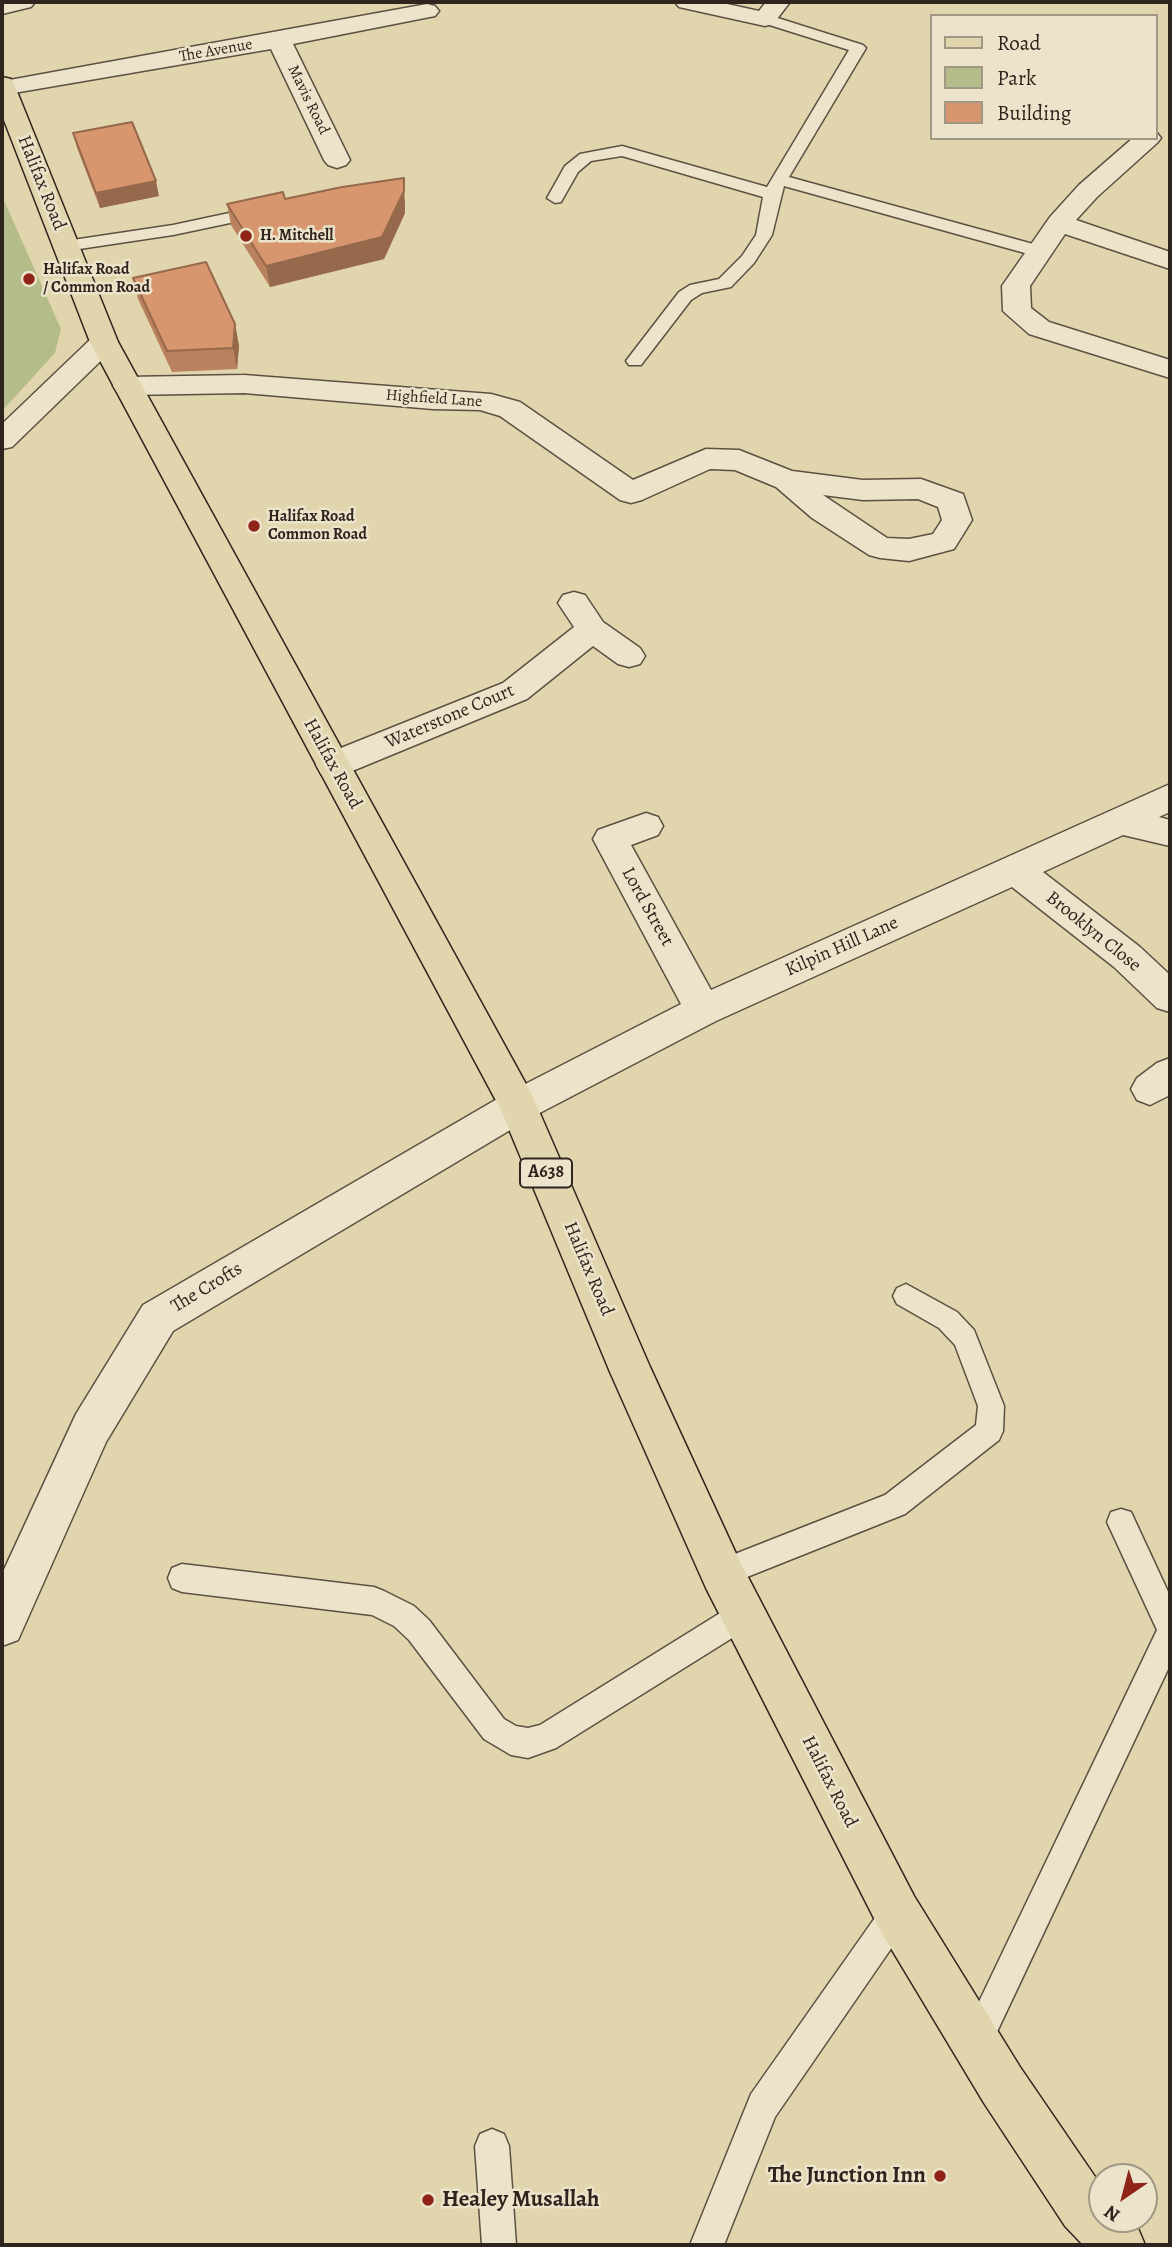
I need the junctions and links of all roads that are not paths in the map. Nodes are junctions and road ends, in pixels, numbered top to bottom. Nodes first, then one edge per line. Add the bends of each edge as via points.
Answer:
1 (23, 2) edge
2 (687, 2) edge
3 (2, 7) edge
4 (427, 10) dead end
5 (772, 10) edge
6 (279, 40) junction
7 (2, 87) edge
8 (1145, 140) edge
9 (337, 160) dead end
10 (776, 187) junction
11 (555, 198) dead end
12 (282, 206) edge
13 (1059, 223) junction
14 (66, 246) junction
15 (1038, 251) junction
16 (1170, 261) edge
17 (104, 342) junction
18 (635, 361) dead end
19 (1170, 369) edge
20 (127, 386) junction
21 (2, 440) edge
22 (788, 480) junction
23 (573, 603) dead end
24 (592, 630) junction
25 (629, 656) dead end
26 (333, 765) junction
27 (1170, 797) edge
28 (1121, 821) junction
29 (646, 827) dead end
30 (1170, 833) edge
31 (1015, 870) junction
32 (1170, 996) edge
33 (703, 1010) junction
34 (517, 1106) junction
35 (906, 1296) dead end
36 (1121, 1522) dead end
37 (722, 1573) junction
38 (182, 1578) dead end
39 (743, 1615) junction
40 (2, 1624) edge
41 (1170, 1627) edge
42 (1170, 1634) edge
43 (897, 1913) junction
44 (976, 2042) junction
45 (492, 2146) dead end
46 (499, 2245) edge
47 (707, 2245) edge
48 (1118, 2245) edge

1 - 3 street
2 - 5 street
4 - 6 street, The Avenue
5 - 10 lane via 859,48
6 - 7 street, The Avenue
6 - 9 street, Mavis Road
7 - 14 main road, Halifax Road / A638
8 - 13 street
10 - 11 lane via 622,151 586,156 571,169
10 - 15 lane
10 - 18 lane via 764,235 748,259 725,283 691,291
12 - 14 lane via 173,230
13 - 15 street
13 - 16 street
14 - 17 main road, Halifax Road / A638
15 - 19 street via 1016,286 1017,310 1039,328
17 - 20 main road, Halifax Road / A638
17 - 21 street
20 - 22 street, Highfield Lane via 244,384 481,401 510,409 631,493 706,459 739,460
20 - 26 main road, Halifax Road / A638
22 - 22 street, Highfield Lane via 823,511 880,548 909,550 943,542 957,520 952,501 921,489 863,489
23 - 24 street
24 - 25 street
24 - 26 street, Waterstone Court via 515,691
26 - 34 main road, Halifax Road / A638
27 - 28 street, Kilpin Hill Lane
28 - 30 street
28 - 31 street, Kilpin Hill Lane
29 - 33 street, Lord Street via 610,839
31 - 32 street, Brooklyn Close
31 - 33 street, Kilpin Hill Lane
33 - 34 street, Kilpin Hill Lane
34 - 37 main road, Halifax Road / A638
34 - 40 street, The Crofts via 158,1318 91,1428
35 - 37 lane via 947,1320 965,1338 991,1406 989,1431 895,1505
36 - 41 lane
37 - 39 main road, Halifax Road / A638
38 - 39 lane via 374,1601 404,1616 419,1630 494,1729 511,1740 528,1743 546,1738
39 - 43 main road, Halifax Road / A638
42 - 44 lane
43 - 44 main road, Halifax Road / A638
43 - 47 lane via 763,2106
44 - 48 main road, Halifax Road / A638 via 1084,2207
45 - 46 lane

